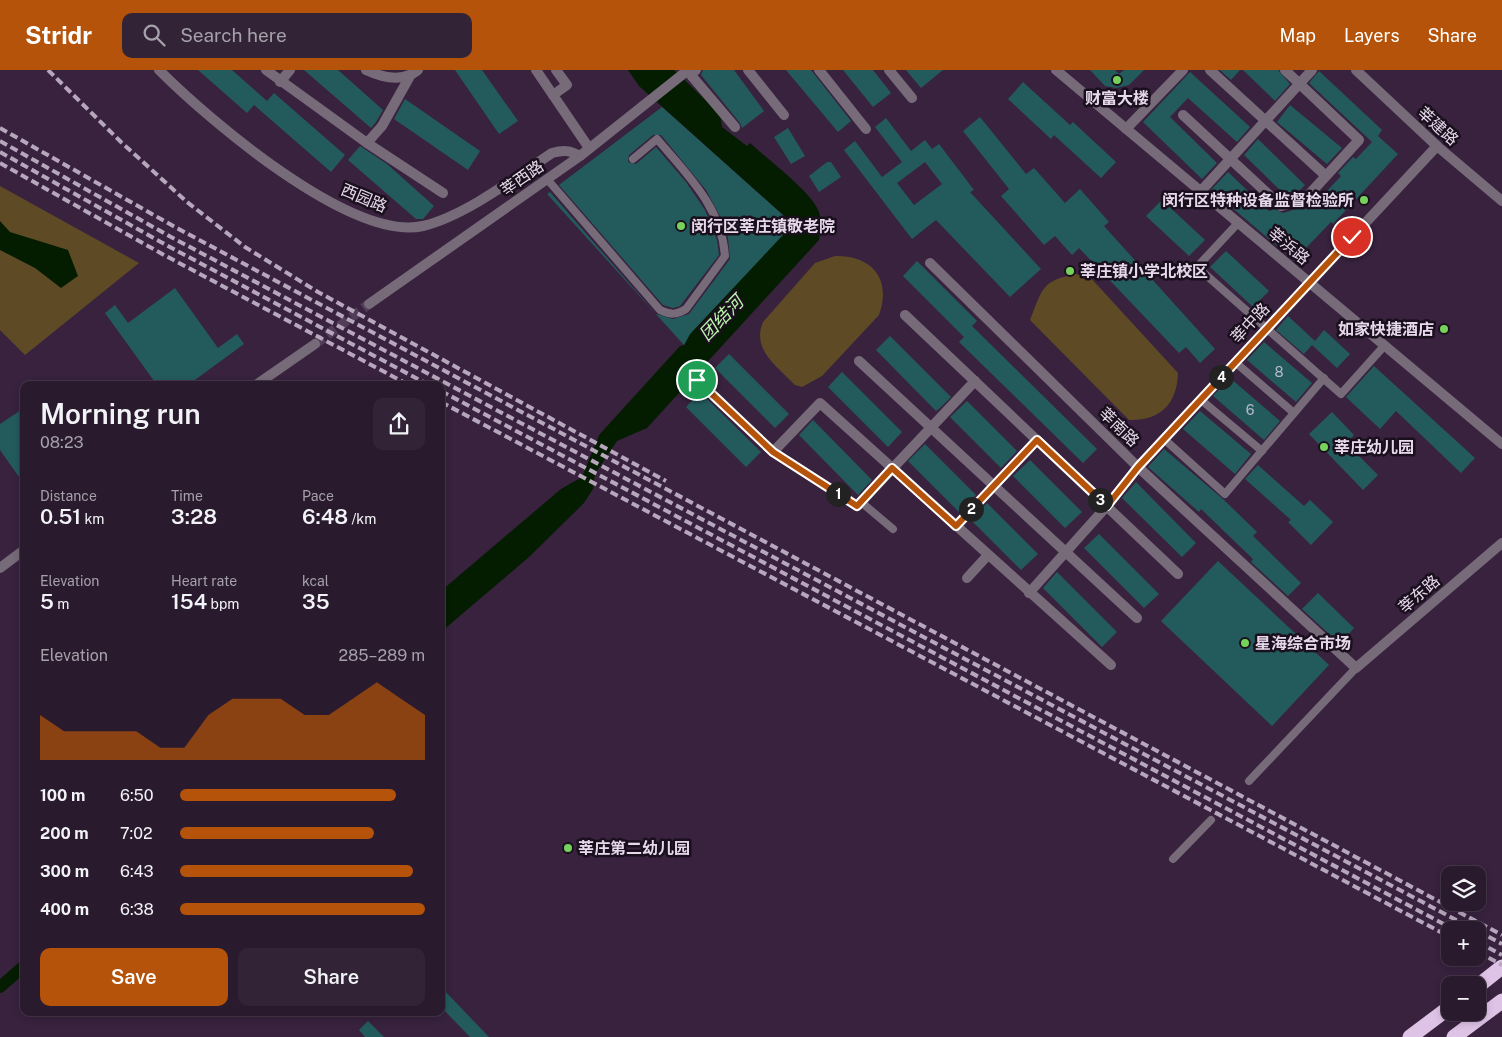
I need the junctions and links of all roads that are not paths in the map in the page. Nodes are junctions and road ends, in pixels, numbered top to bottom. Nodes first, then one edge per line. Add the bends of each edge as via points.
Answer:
1 (159, 70) edge
2 (266, 70) edge
3 (290, 70) edge
4 (366, 70) edge
5 (536, 70) edge
6 (556, 70) edge
7 (688, 70) edge
8 (696, 70) edge
9 (748, 70) edge
10 (819, 70) edge
11 (890, 70) edge
12 (1056, 70) edge
13 (1183, 70) edge
14 (1210, 70) edge
15 (1285, 70) edge
16 (1312, 70) edge
17 (1356, 70) edge
18 (414, 73) edge
19 (280, 82) junction
20 (1300, 84) junction
21 (553, 95) junction
22 (912, 98) dead end
23 (784, 115) dead end
24 (1183, 115) dead end
25 (1265, 121) junction
26 (735, 127) dead end
27 (866, 129) dead end
28 (1126, 129) junction
29 (367, 143) junction
30 (1437, 146) junction
31 (589, 148) junction
32 (580, 156) junction
33 (633, 159) dead end
34 (1230, 160) junction
35 (1326, 176) junction
36 (547, 179) junction
37 (1201, 191) junction
38 (443, 193) dead end
39 (1502, 201) edge
40 (1238, 223) junction
41 (930, 263) dead end
42 (1310, 283) junction
43 (369, 304) tunnel mouth
44 (905, 315) dead end
45 (1267, 327) junction
46 (315, 344) tunnel mouth
47 (1385, 345) junction
48 (859, 361) dead end
49 (1235, 362) junction
50 (1324, 378) junction
51 (697, 380) dead end
52 (262, 381) edge
53 (975, 381) junction
54 (1200, 399) junction
55 (1294, 413) junction
56 (932, 427) junction
57 (1164, 439) junction
58 (1037, 440) junction
59 (1502, 444) edge
60 (1262, 451) junction
61 (773, 452) junction
62 (1138, 467) junction
63 (892, 468) junction
64 (994, 485) junction
65 (861, 502) junction
66 (1107, 506) junction
67 (956, 526) junction
68 (893, 529) dead end
69 (1502, 543) edge
70 (1067, 552) junction
71 (20, 553) edge
72 (988, 555) junction
73 (0, 568) edge
74 (1178, 574) dead end
75 (967, 578) dead end
76 (1029, 593) junction
77 (1137, 618) dead end
78 (1111, 665) dead end
79 (1356, 668) junction
80 (1249, 781) dead end
81 (1211, 820) dead end
82 (1173, 860) dead end
83 (1502, 967) edge
84 (1486, 980) edge
85 (1502, 1001) edge
86 (1441, 1014) edge
87 (1410, 1037) edge
88 (1454, 1037) edge

1 - 32 street, 西园路 via 215,121 284,173 352,212 399,227 425,226 451,215 552,153 571,151
2 - 19 street
3 - 19 street
4 - 18 street via 387,77
5 - 21 street
6 - 21 street via 567,85
7 - 31 street, 莘西路
8 - 26 street via 690,74
9 - 23 street
10 - 27 street
11 - 22 street
12 - 28 street, 莘浜路
13 - 28 street
14 - 25 street
15 - 20 street
16 - 20 street
17 - 30 street, 莘建路
18 - 29 street via 382,126
19 - 29 street
20 - 25 street
20 - 35 street via 1359,140
21 - 31 street
24 - 34 street
25 - 34 street
25 - 35 street
28 - 37 street, 莘浜路
29 - 38 street
30 - 39 street, 莘建路
30 - 42 street, 莘中路
31 - 32 street, 莘西路
32 - 36 street, 莘西路
33 - 36 lane via 657,139 702,191 724,237 725,256 679,314 660,310
34 - 35 street via 1281,206 1304,200
34 - 37 street
36 - 43 street, 莘西路
37 - 40 street, 莘浜路
40 - 42 street, 莘浜路
40 - 45 lane via 1197,267
41 - 62 street, 莘南路
42 - 45 street, 莘中路
42 - 47 street, 莘浜路
44 - 53 street
45 - 49 street, 莘中路
45 - 50 lane
46 - 52 street
47 - 50 lane via 1341,394
47 - 59 street, 莘浜路
48 - 56 street
49 - 54 street, 莘中路
49 - 55 lane
50 - 55 lane
51 - 61 street
53 - 56 street
53 - 58 street
54 - 57 street, 莘中路
54 - 60 lane
55 - 60 lane
56 - 63 street
56 - 64 street
57 - 60 lane via 1225,494
57 - 62 street, 莘中路
58 - 64 street
58 - 66 street
61 - 63 street via 820,403
61 - 65 street via 857,506
62 - 66 street, 莘中路
62 - 79 street, 莘南路
63 - 65 street
63 - 67 street
64 - 67 street
64 - 70 street
65 - 68 lane
66 - 70 street, 莘中路
66 - 74 street
67 - 72 street
69 - 79 street, 莘东路
70 - 76 street, 莘中路
70 - 77 street
71 - 73 street
72 - 75 street
72 - 76 street
76 - 78 street
79 - 80 lane
81 - 82 lane
83 - 84 highway
85 - 88 highway
86 - 87 highway

